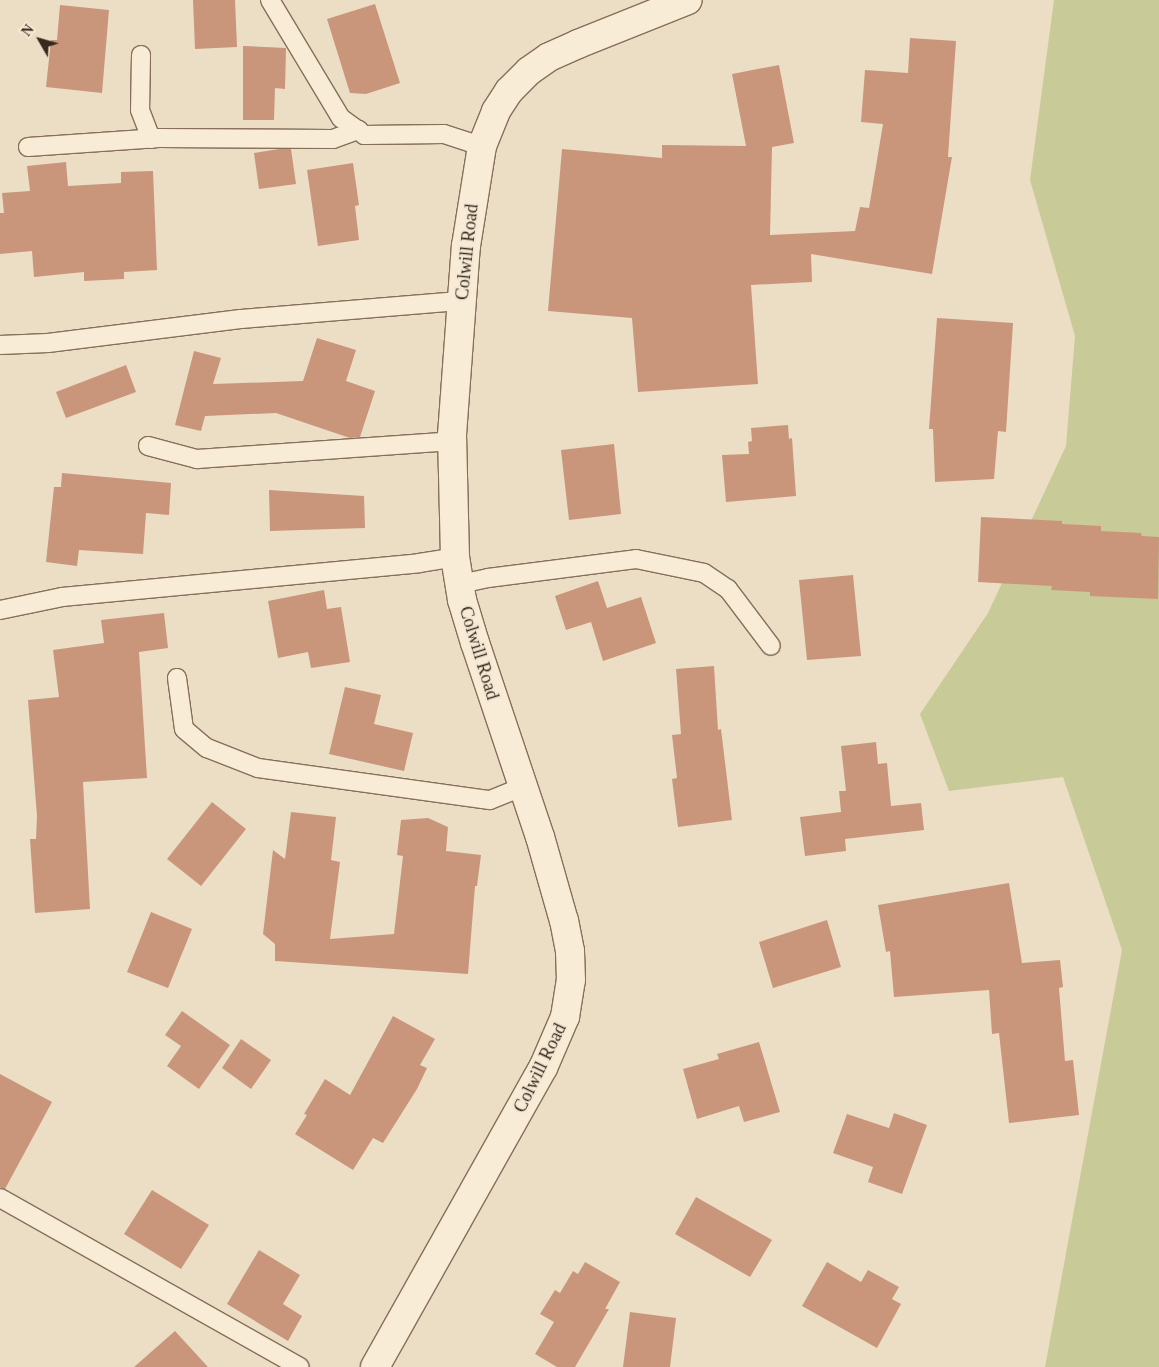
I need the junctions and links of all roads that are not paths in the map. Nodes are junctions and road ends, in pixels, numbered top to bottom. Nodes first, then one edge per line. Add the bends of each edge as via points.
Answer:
1 (270, 0) edge
2 (688, 0) edge
3 (141, 55) dead end
4 (358, 130) junction
5 (151, 139) junction
6 (482, 146) junction
7 (28, 147) dead end
8 (462, 301) junction
9 (0, 345) edge
10 (452, 441) junction
11 (148, 446) dead end
12 (455, 557) junction
13 (460, 584) junction
14 (0, 610) edge
15 (771, 646) dead end
16 (177, 678) dead end
17 (523, 787) junction
18 (0, 1198) edge
19 (300, 1367) edge
20 (374, 1367) edge

1 - 4 lane via 341,118
2 - 6 street, Colwill Road via 578,44 549,57 529,71 496,111
3 - 5 lane via 140,110
4 - 5 lane via 333,139
4 - 6 lane via 364,135 444,134
5 - 7 lane
6 - 8 street, Colwill Road via 466,246
8 - 9 lane via 242,319 48,343
8 - 10 street, Colwill Road
10 - 11 lane via 197,459
10 - 12 street, Colwill Road
12 - 13 street, Colwill Road
12 - 14 lane via 62,597
13 - 15 lane via 636,559 704,573 728,589
13 - 17 street, Colwill Road via 475,643
16 - 17 lane via 184,729 207,748 258,768 490,800
17 - 20 street, Colwill Road via 540,837 570,951 571,980 565,1018 543,1068
18 - 19 lane

